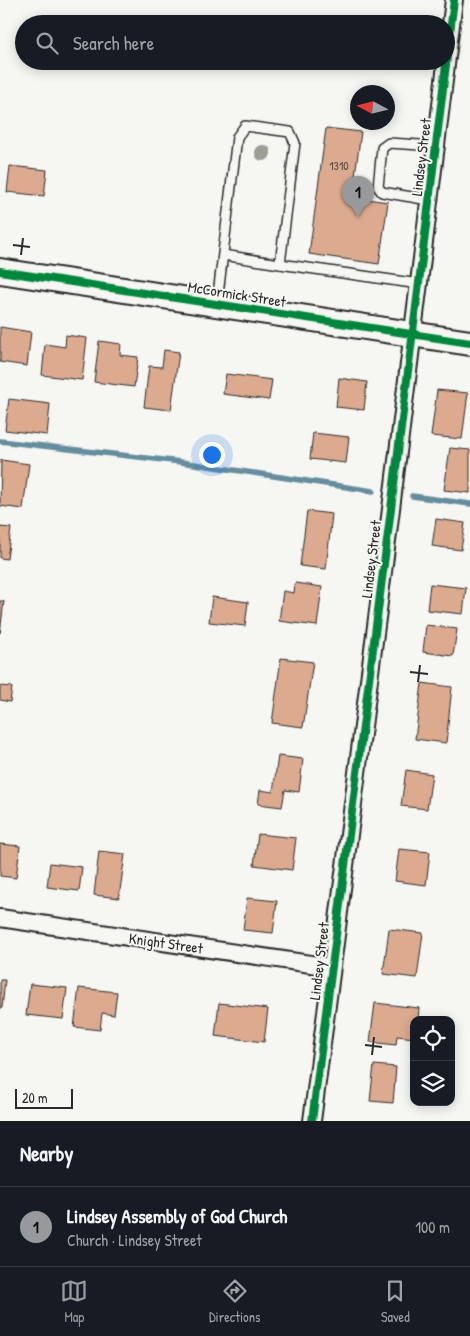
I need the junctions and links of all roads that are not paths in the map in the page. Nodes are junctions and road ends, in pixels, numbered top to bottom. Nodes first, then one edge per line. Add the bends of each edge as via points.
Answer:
1 (454, 0) edge
2 (452, 15) edge
3 (445, 70) edge
4 (436, 146) junction
5 (429, 200) junction
6 (223, 255) junction
7 (280, 264) junction
8 (0, 271) edge
9 (419, 284) junction
10 (217, 306) junction
11 (412, 334) junction
12 (470, 343) edge
13 (0, 918) edge
14 (332, 967) junction
15 (312, 1121) edge

1 - 2 street, Lindsey Street
3 - 4 street, Lindsey Street
4 - 5 street, Lindsey Street
4 - 5 lane via 389,143 382,148 378,187 382,192
5 - 9 street, Lindsey Street
6 - 7 lane
6 - 7 lane via 237,137 245,126 290,132 295,143
6 - 10 lane
7 - 9 lane
8 - 10 street, McCormick Street
9 - 11 street, Lindsey Street
10 - 11 street, McCormick Street
11 - 12 street, McCormick Street
11 - 14 street, Lindsey Street
13 - 14 street, Knight Street
14 - 15 street, Lindsey Street

